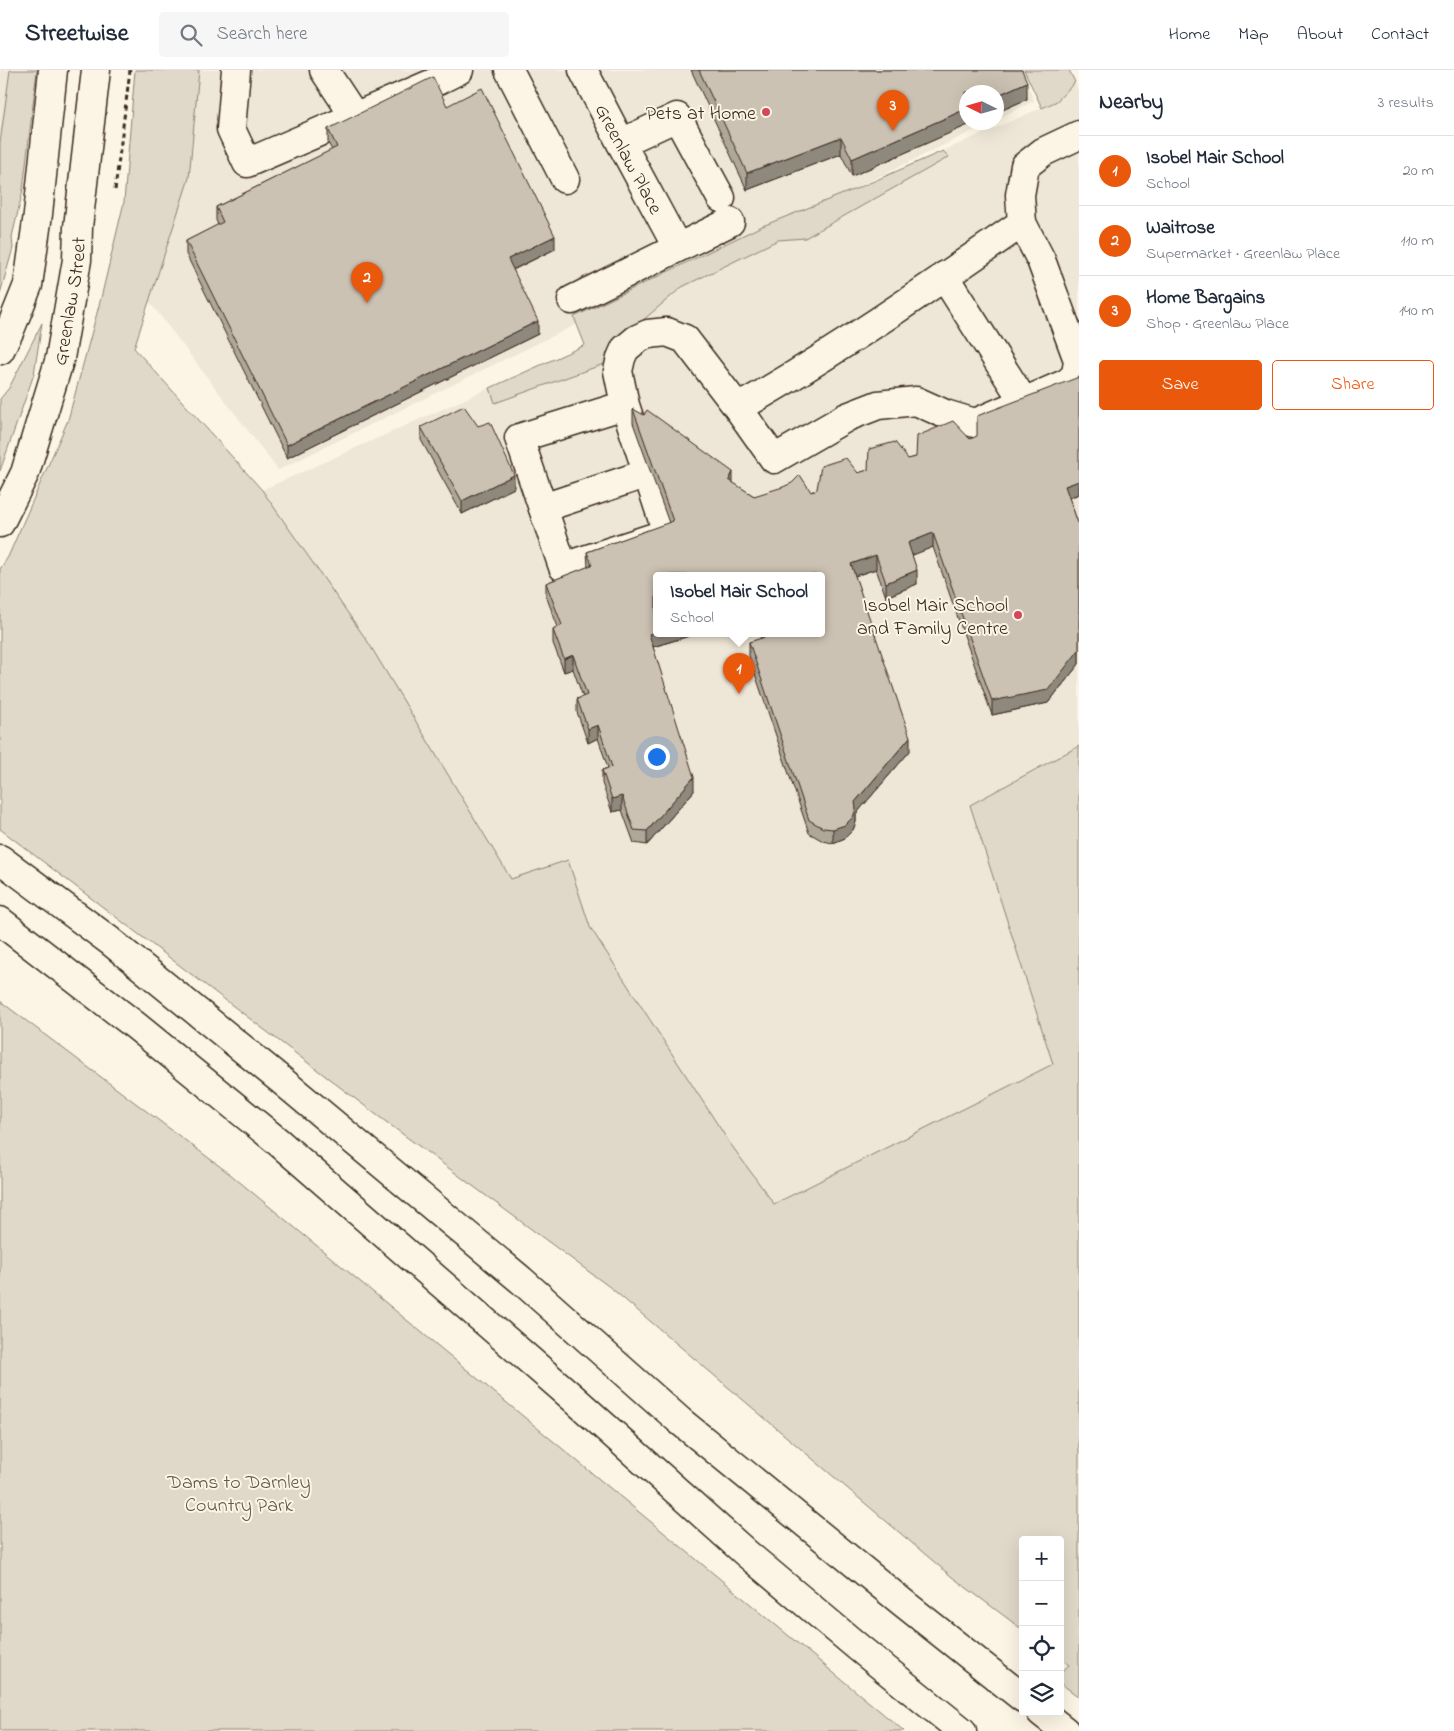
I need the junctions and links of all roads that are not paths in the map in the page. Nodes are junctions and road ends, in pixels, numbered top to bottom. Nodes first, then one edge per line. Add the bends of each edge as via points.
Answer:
1 (53, 70) edge
2 (96, 70) edge
3 (236, 70) edge
4 (324, 70) edge
5 (459, 70) edge
6 (509, 70) edge
7 (583, 70) edge
8 (428, 77) edge
9 (355, 116) junction
10 (1079, 135) edge
11 (621, 143) junction
12 (565, 179) dead end
13 (1022, 223) junction
14 (677, 246) junction
15 (944, 276) junction
16 (572, 300) dead end
17 (0, 350) edge
18 (1024, 402) junction
19 (625, 405) junction
20 (738, 408) junction
21 (648, 473) junction
22 (543, 508) junction
23 (0, 523) edge
24 (0, 859) edge
25 (0, 921) edge
26 (1019, 1695) edge
27 (1046, 1716) edge
28 (962, 1731) edge
29 (1065, 1731) edge

1 - 17 main road, Greenlaw Street via 28,285
2 - 23 main road, Greenlaw Street via 77,260 60,358 24,473
3 - 9 main road via 231,129 247,163
4 - 9 main road
5 - 8 main road
6 - 12 main road
7 - 11 main road, Greenlaw Place
8 - 9 main road
10 - 13 main road via 1043,152 1025,166 1020,195
11 - 14 main road, Greenlaw Place
11 - 14 main road via 677,117 726,210
13 - 15 main road
13 - 18 main road via 1041,260 1078,360 1076,375 1067,383
14 - 16 main road
15 - 18 main road
15 - 20 main road via 783,383
18 - 20 main road via 975,423 916,402 878,405 847,418 774,459
19 - 20 main road via 618,371 625,350 648,334 667,332 685,339
19 - 21 main road
19 - 22 main road via 519,438
21 - 22 main road
21 - 22 main road via 667,533 563,567
24 - 26 main road via 110,941 274,1074 521,1280 680,1421
25 - 28 main road via 276,1140 574,1398 746,1553
27 - 29 main road

